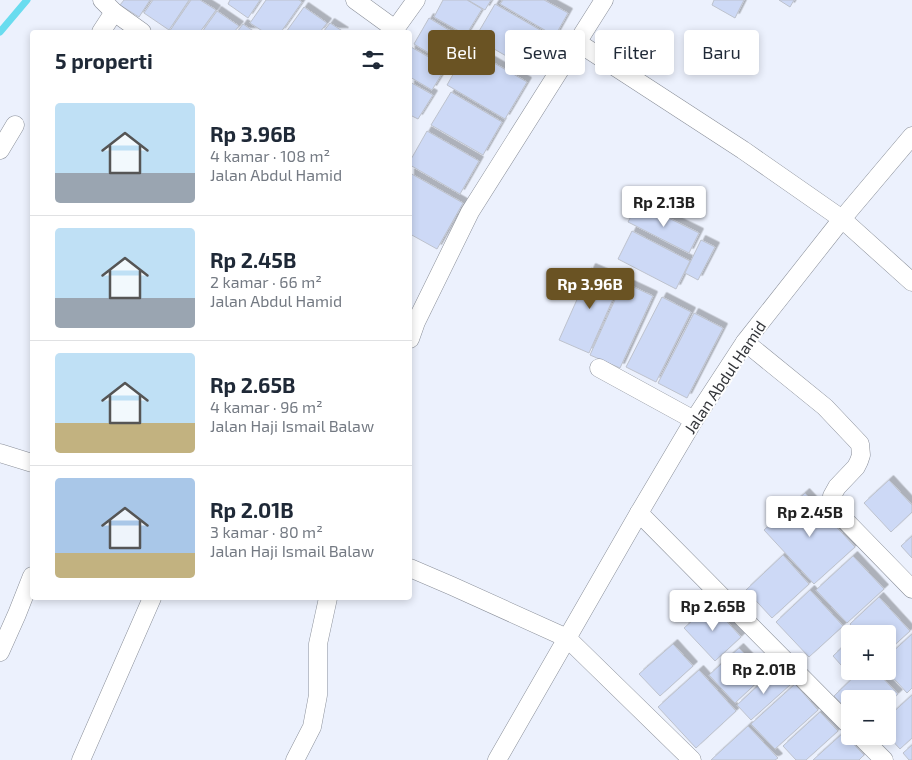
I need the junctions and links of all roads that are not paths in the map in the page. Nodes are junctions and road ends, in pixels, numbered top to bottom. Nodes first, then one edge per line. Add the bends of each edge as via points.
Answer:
1 (355, 0) edge
2 (416, 0) edge
3 (604, 0) edge
4 (108, 6) edge
5 (102, 30) edge
6 (139, 30) edge
7 (393, 30) edge
8 (395, 30) edge
9 (585, 30) edge
10 (585, 47) edge
11 (556, 75) edge
12 (15, 125) dead end
13 (912, 136) edge
14 (0, 150) edge
15 (842, 219) junction
16 (912, 282) edge
17 (412, 333) edge
18 (746, 342) junction
19 (599, 368) dead end
20 (694, 420) junction
21 (0, 453) edge
22 (30, 462) edge
23 (639, 513) junction
24 (412, 569) edge
25 (30, 581) edge
26 (912, 589) edge
27 (151, 600) edge
28 (328, 600) edge
29 (567, 638) junction
30 (0, 652) edge
31 (841, 717) edge
32 (869, 745) edge
33 (81, 760) edge
34 (295, 760) edge
35 (497, 760) edge
36 (692, 760) edge
37 (884, 760) edge

1 - 7 street
2 - 8 street
3 - 9 street
4 - 5 street
4 - 6 street
10 - 15 street
11 - 17 street via 470,212
12 - 14 street
13 - 15 street, Jalan Abdul Hamid
15 - 16 street
15 - 18 street, Jalan Abdul Hamid
18 - 20 street, Jalan Abdul Hamid
18 - 26 street via 825,407 860,444 859,461 836,487 833,505
19 - 20 street
20 - 23 street, Jalan Abdul Hamid
21 - 22 street
23 - 29 street, Jalan Abdul Hamid
23 - 31 street
24 - 29 street
25 - 30 street
27 - 33 street
28 - 34 street via 318,644 318,695 312,727
29 - 35 street, Jalan Abdul Hamid
29 - 36 street
32 - 37 street

